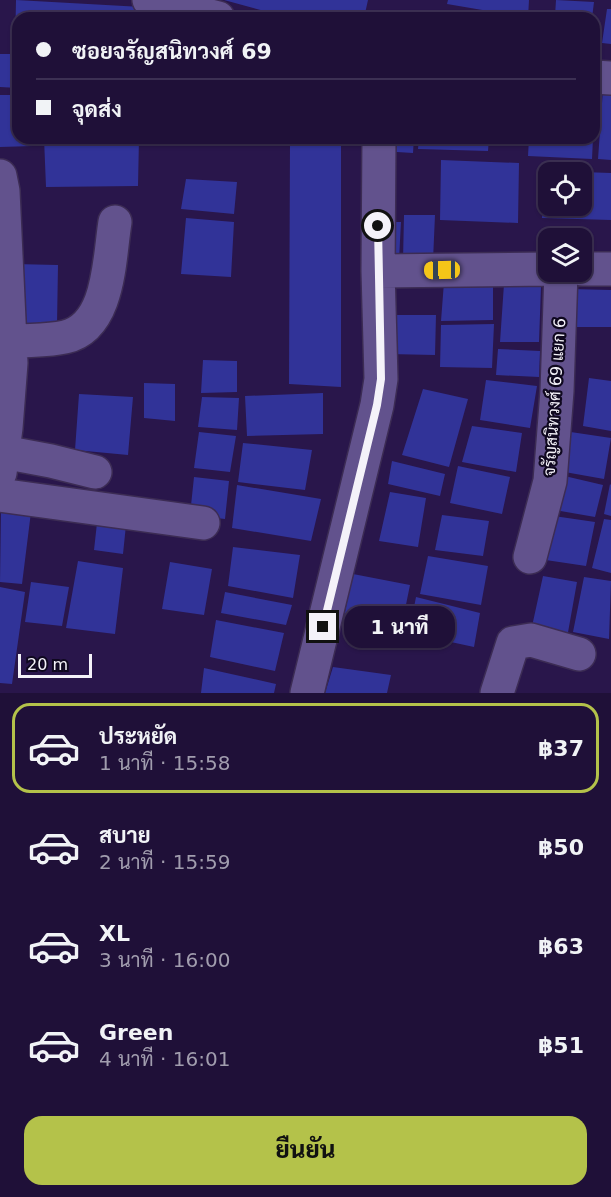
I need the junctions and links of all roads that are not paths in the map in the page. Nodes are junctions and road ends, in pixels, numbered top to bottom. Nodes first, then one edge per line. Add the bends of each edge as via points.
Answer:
1 (149, 0) edge
2 (195, 12) edge
3 (379, 144) edge
4 (0, 176) edge
5 (115, 222) dead end
6 (538, 269) edge
7 (592, 269) edge
8 (611, 269) edge
9 (378, 271) junction
10 (561, 282) edge
11 (10, 342) junction
12 (1, 462) edge
13 (95, 472) dead end
14 (0, 495) edge
15 (203, 523) dead end
16 (530, 557) dead end
17 (579, 654) dead end
18 (307, 693) edge
19 (498, 693) edge

1 - 2 street
3 - 9 street
4 - 11 street
5 - 11 street via 104,294 95,318 81,332 65,338
6 - 9 street
7 - 8 street
9 - 18 street via 381,379 377,405
10 - 16 street, จรัญสนิทวงศ์ 69 แยก 6 via 550,481
11 - 12 street
12 - 13 street via 51,461
14 - 15 street
17 - 19 street via 531,640 513,643

